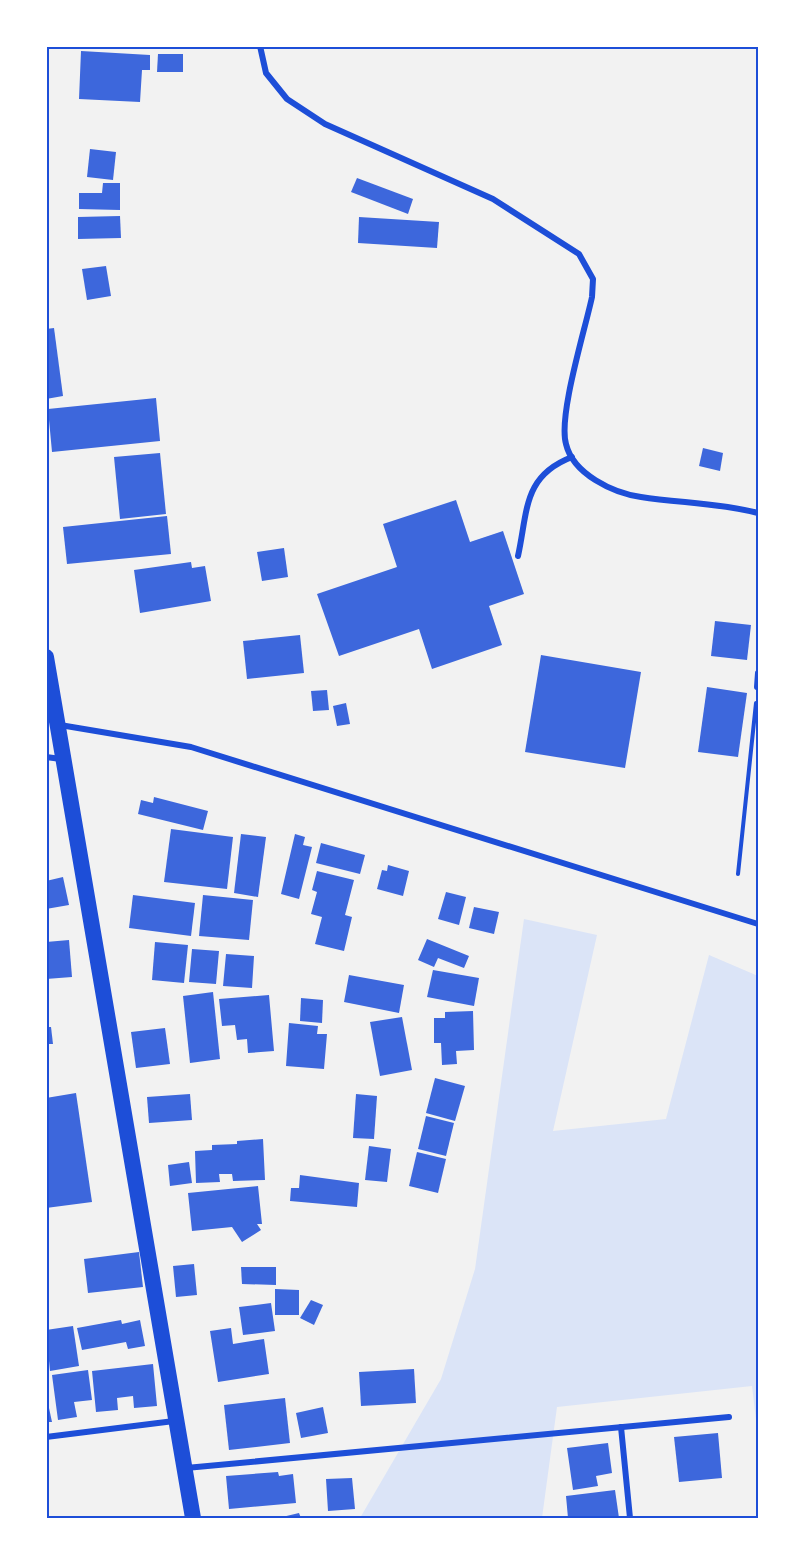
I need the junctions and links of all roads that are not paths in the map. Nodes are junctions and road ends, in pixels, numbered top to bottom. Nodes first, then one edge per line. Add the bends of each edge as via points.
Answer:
1 (260, 46) edge
2 (572, 458) junction
3 (759, 513) edge
4 (518, 556) dead end
5 (46, 657) edge
6 (759, 673) edge
7 (757, 687) edge
8 (60, 725) junction
9 (46, 757) edge
10 (66, 759) junction
11 (759, 924) edge
12 (729, 1417) dead end
13 (176, 1420) junction
14 (621, 1427) junction
15 (46, 1437) edge
16 (184, 1468) junction
17 (193, 1518) edge
18 (630, 1518) edge

1 - 2 street via 266,73 287,99 325,124 493,199 579,254 593,279 563,422
2 - 3 street via 588,476 638,497 734,506
2 - 4 street via 551,465 538,478
5 - 8 highway
6 - 7 street
8 - 10 highway
8 - 11 street via 191,747
9 - 10 street
10 - 13 highway
12 - 14 street
13 - 15 street
13 - 16 highway
14 - 16 street
14 - 18 street
16 - 17 highway

